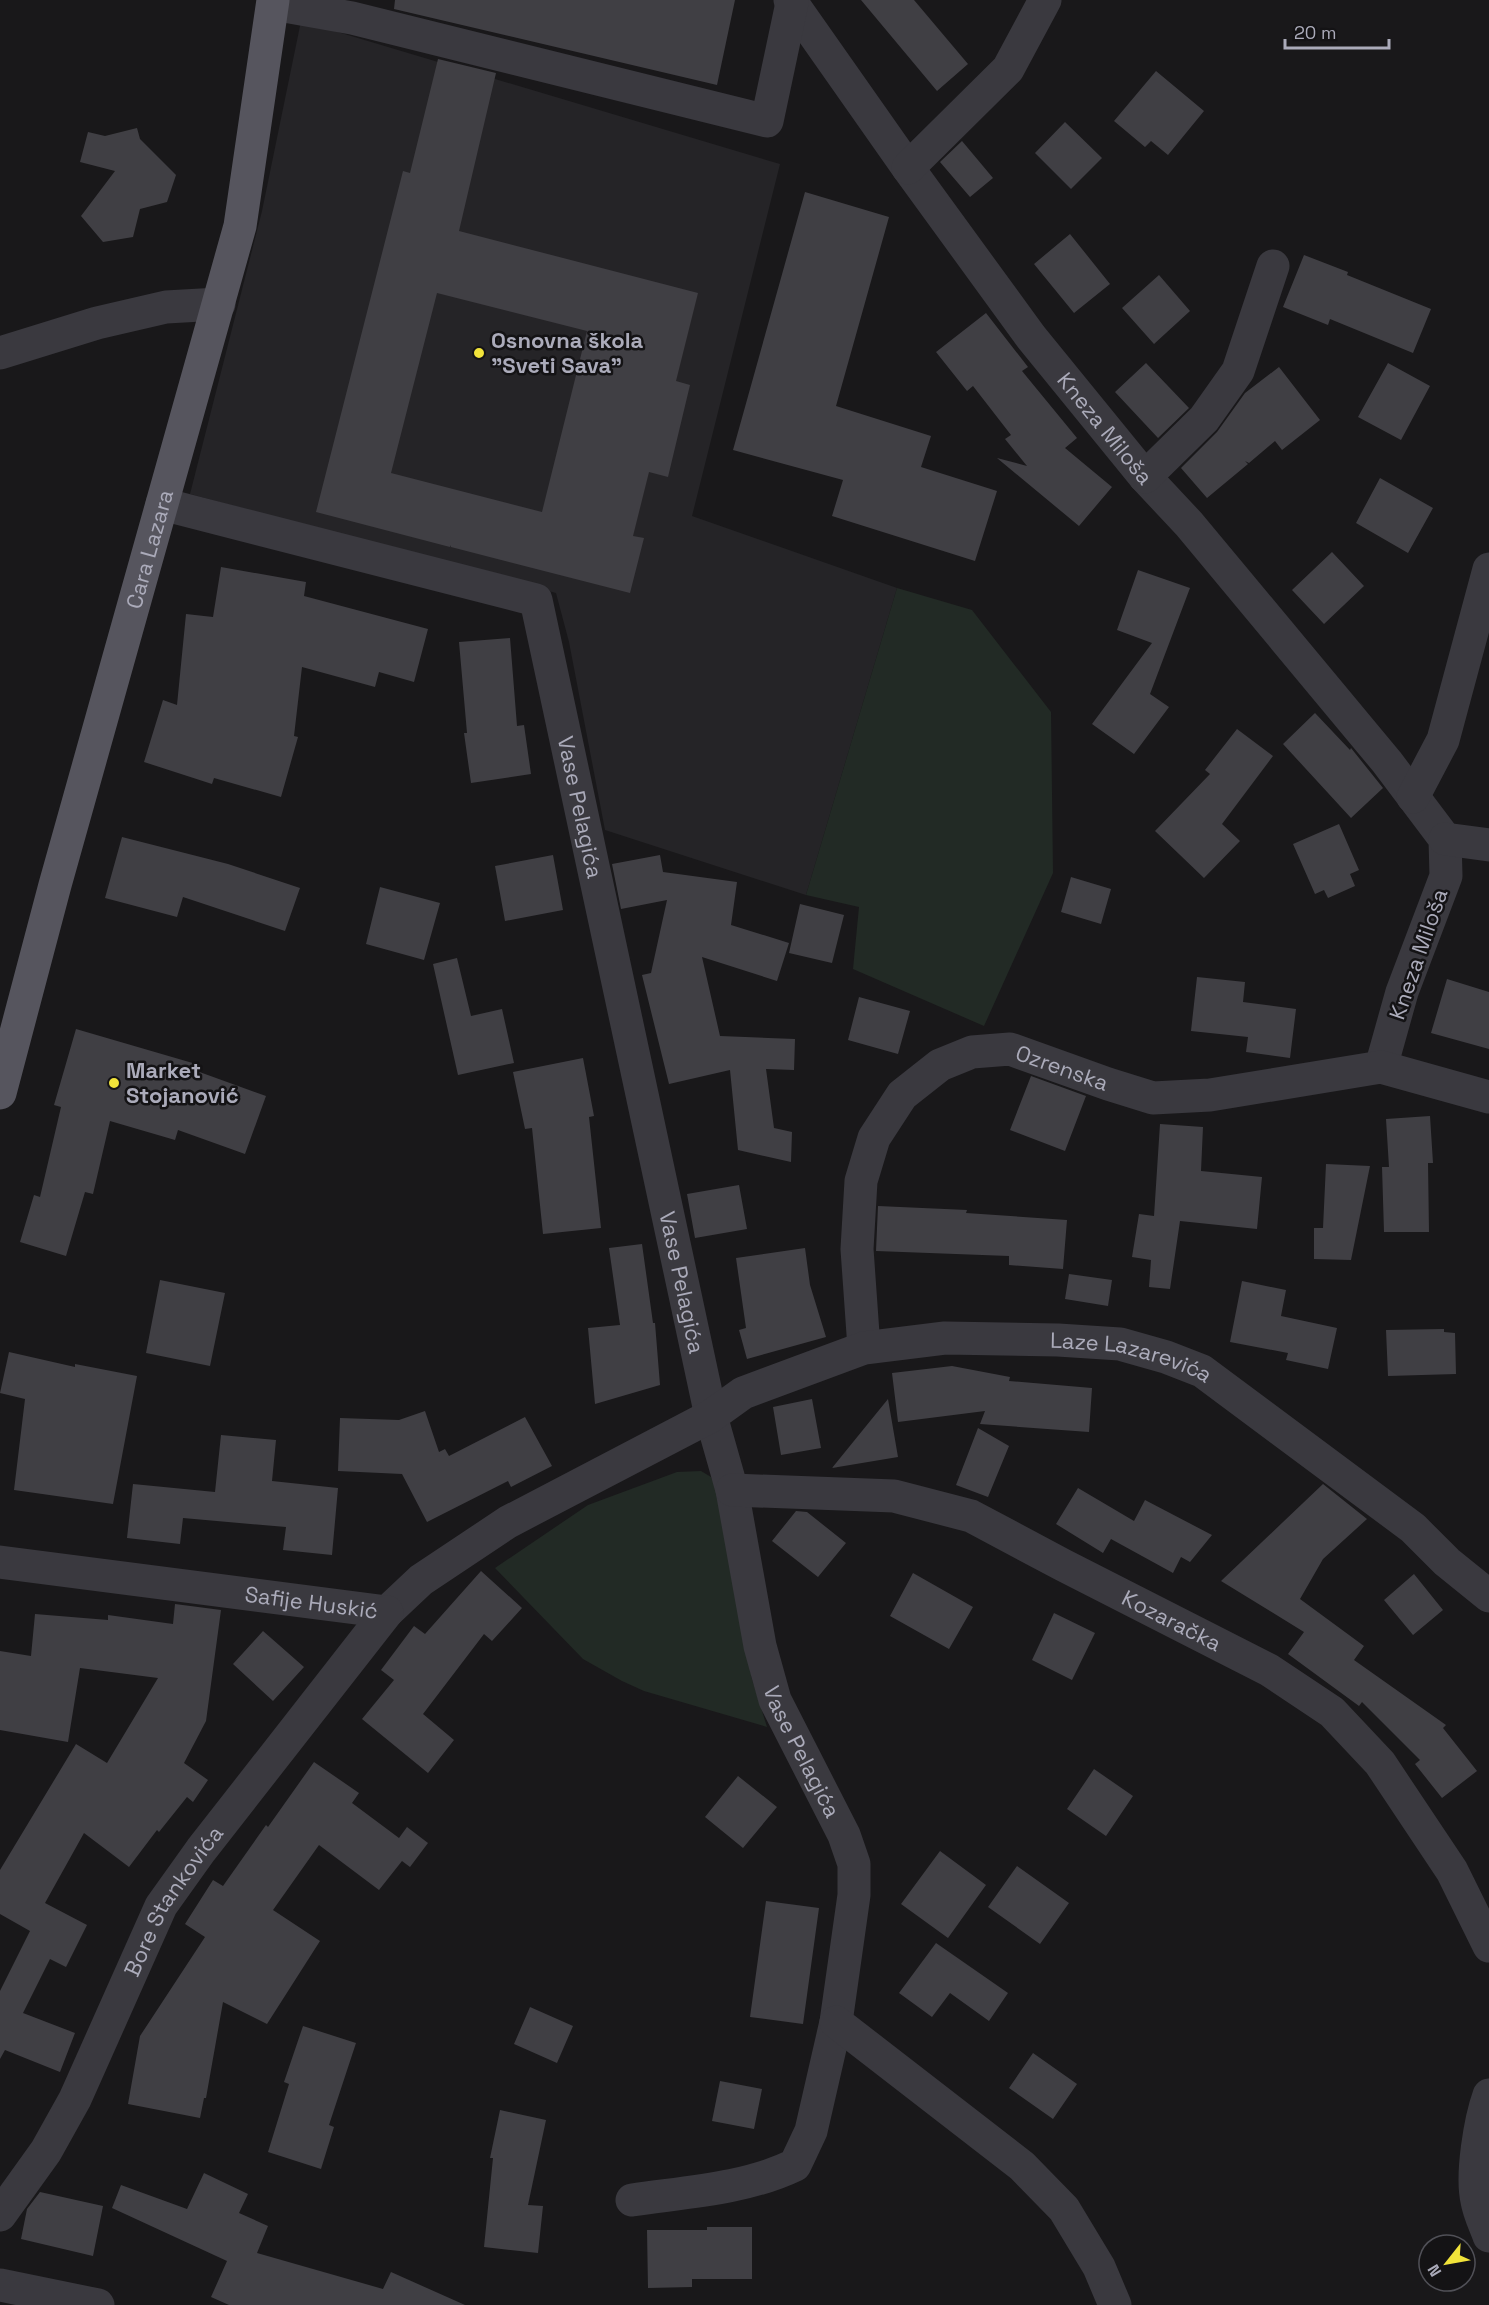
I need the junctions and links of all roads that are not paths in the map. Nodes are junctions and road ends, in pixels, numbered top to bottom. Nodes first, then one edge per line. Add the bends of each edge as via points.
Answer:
1 (1045, 0) edge
2 (791, 1) edge
3 (273, 2) edge
4 (908, 168) junction
5 (1273, 266) dead end
6 (219, 304) junction
7 (0, 353) edge
8 (1145, 477) junction
9 (162, 504) junction
10 (1489, 569) edge
11 (1413, 797) junction
12 (1444, 839) junction
13 (1489, 845) edge
14 (1382, 1067) junction
15 (0, 1093) edge
16 (1489, 1097) edge
17 (864, 1348) junction
18 (711, 1416) junction
19 (732, 1490) junction
20 (0, 1562) edge
21 (1489, 1596) edge
22 (387, 1612) junction
23 (1489, 1946) edge
24 (836, 2022) junction
25 (1489, 2095) edge
26 (632, 2200) dead end
27 (0, 2215) edge
28 (1489, 2236) edge
29 (0, 2285) edge
30 (98, 2305) edge
31 (1115, 2305) edge

1 - 4 street via 1008,69
2 - 3 street via 767,121
2 - 4 street, Kneza Miloša
3 - 6 main road, Cara Lazara via 240,226
4 - 8 street, Kneza Miloša via 1031,338
5 - 8 street via 1238,371 1204,419
6 - 7 street via 166,307 97,323
6 - 9 main road, Cara Lazara
8 - 11 street, Kneza Miloša via 1189,524
9 - 15 main road, Cara Lazara
9 - 18 street, Vase Pelagića via 536,600
10 - 11 street via 1443,740
11 - 12 street, Kneza Miloša
12 - 13 street
12 - 14 street, Kneza Miloša via 1446,876 1402,992
14 - 16 street, Ozrenska
14 - 17 street, Ozrenska via 1210,1095 1153,1098 1010,1049 972,1052 940,1065 902,1095 874,1138 861,1181 857,1249
17 - 18 street, Laze Lazarevića via 743,1393
17 - 21 street, Laze Lazarevića via 945,1338 1120,1344 1202,1371 1413,1528
18 - 19 street, Vase Pelagića
18 - 22 street, Safije Huskić via 508,1522 421,1580
19 - 23 street, Kozaračka via 894,1496 971,1516 1269,1670 1332,1712 1380,1763 1452,1871
19 - 24 street, Vase Pelagića via 760,1646 775,1700 844,1835 854,1864 854,1895
20 - 22 street, Safije Huskić
22 - 27 street, Bore Stankovića via 161,1906 75,2099 46,2151
24 - 26 street, Vase Pelagića via 811,2131 795,2165 773,2176 740,2184
24 - 31 street via 1022,2166 1064,2209 1099,2267
25 - 28 street via 1476,2157 1476,2200
29 - 30 street

